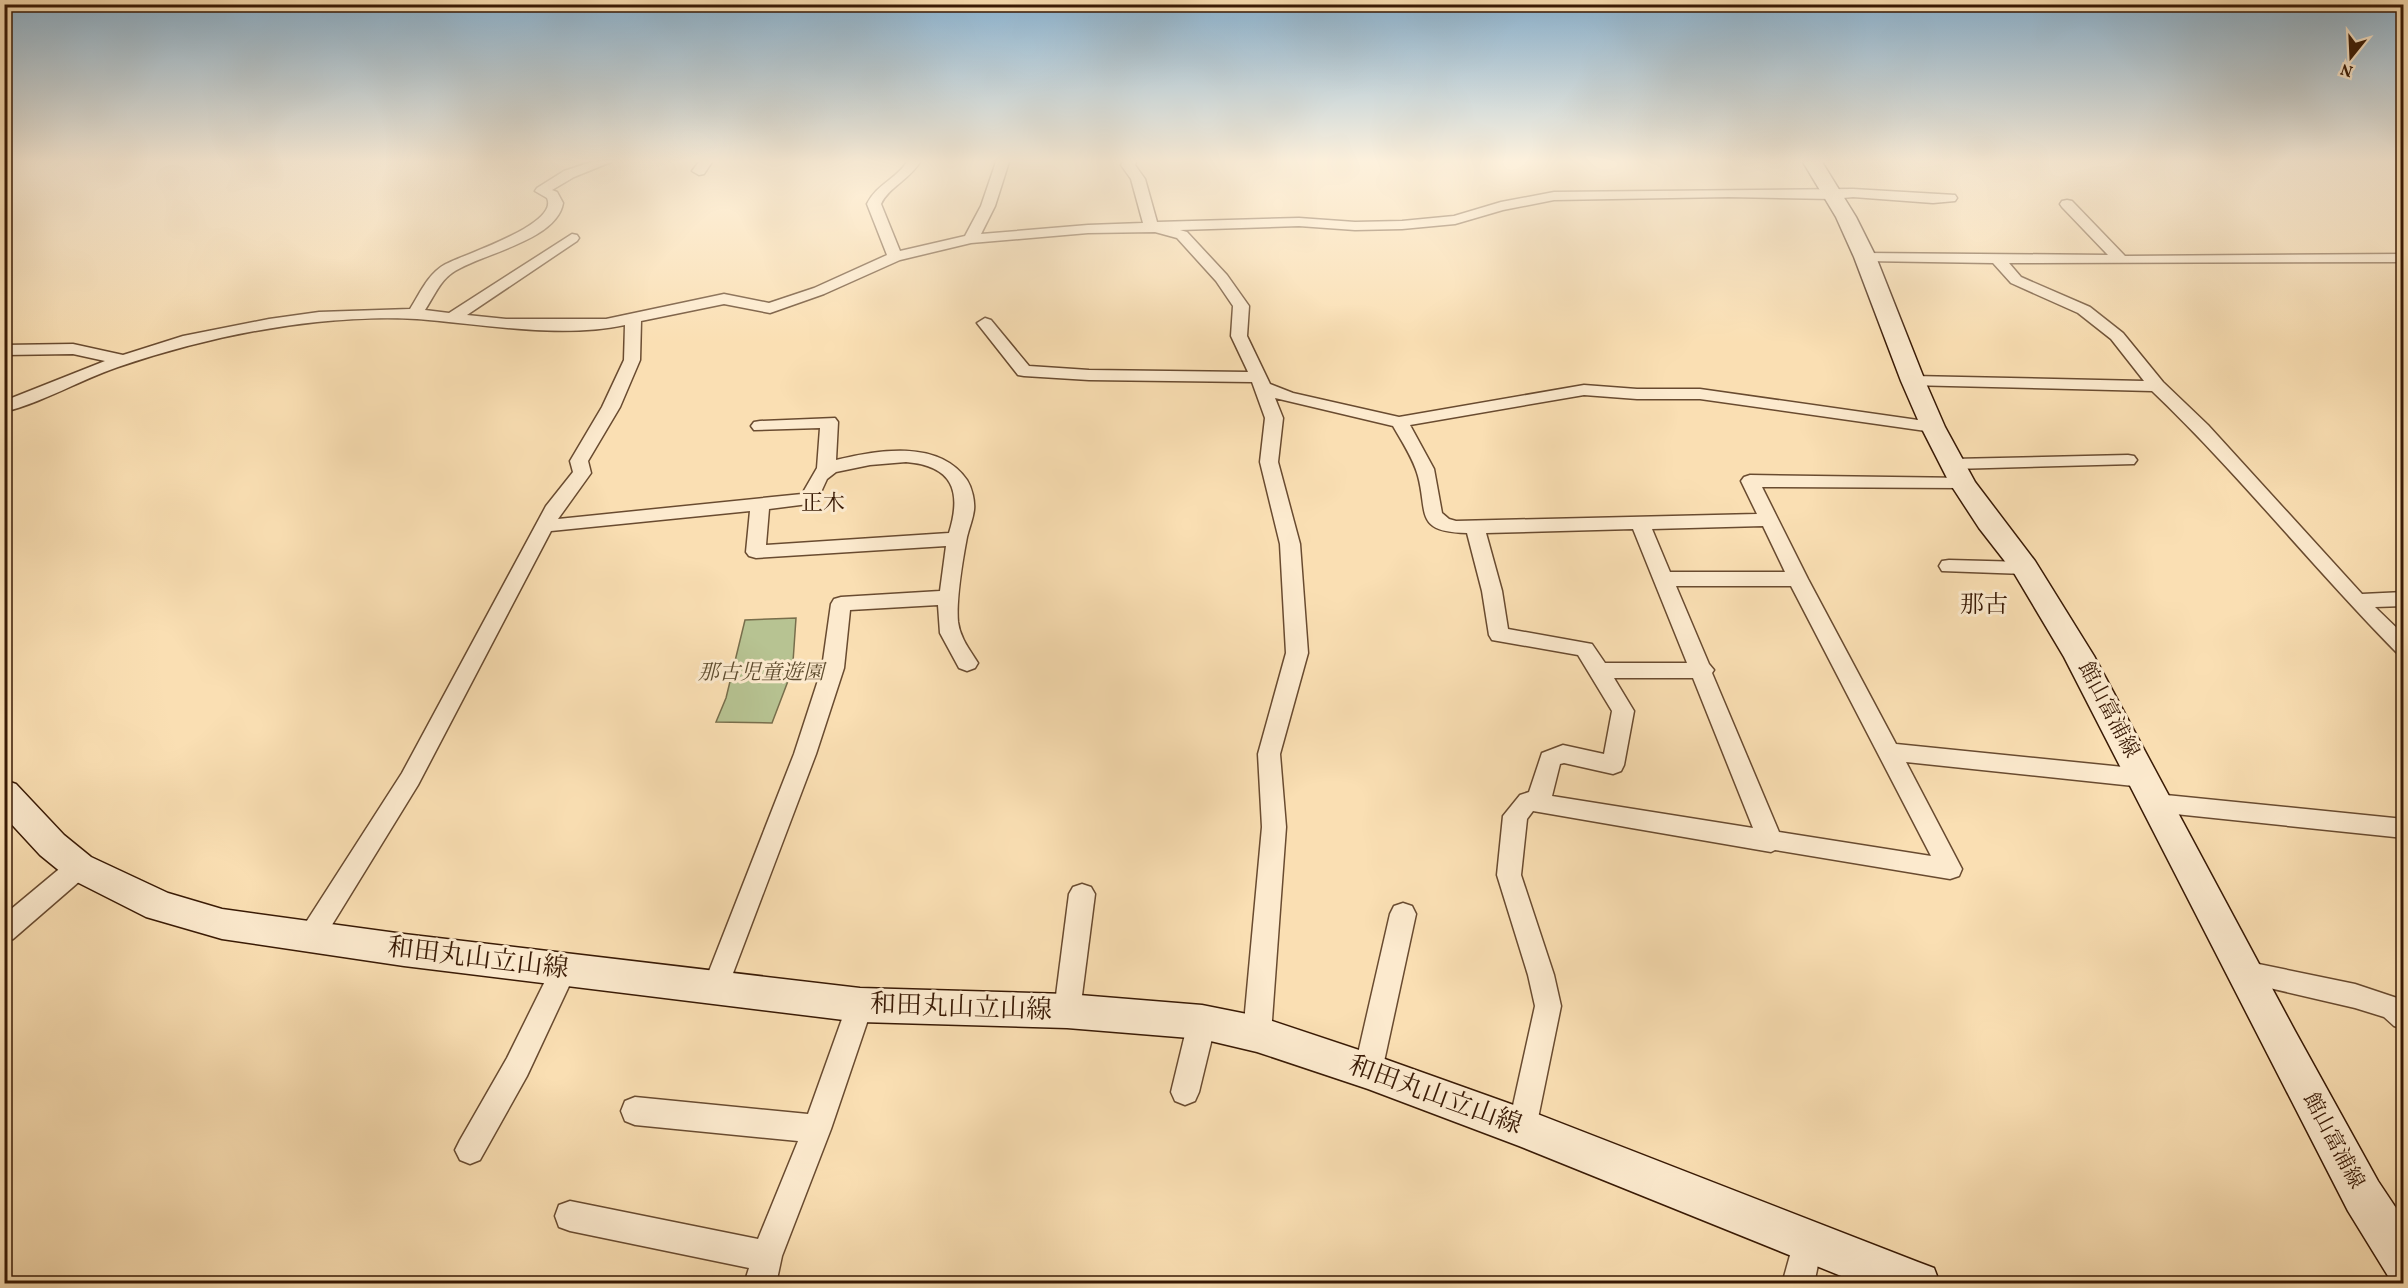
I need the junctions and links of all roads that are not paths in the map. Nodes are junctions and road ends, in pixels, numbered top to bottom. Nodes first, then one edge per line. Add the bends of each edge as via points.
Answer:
1 (542, 222) edge
2 (881, 222) edge
3 (980, 222) edge
4 (1150, 222) edge
5 (1300, 222) edge
6 (1304, 222) edge
7 (1433, 222) edge
8 (1847, 222) edge
9 (2084, 222) edge
10 (1152, 228) junction
11 (572, 238) dead end
12 (971, 239) junction
13 (895, 257) junction
14 (1865, 257) junction
15 (2403, 258) edge
16 (1998, 259) junction
17 (2121, 260) junction
18 (415, 314) junction
19 (453, 317) junction
20 (633, 319) junction
21 (985, 323) dead end
22 (4, 350) edge
23 (124, 360) junction
24 (1913, 381) junction
25 (1261, 382) junction
26 (2157, 386) junction
27 (4, 407) edge
28 (1399, 422) junction
29 (760, 426) dead end
30 (1933, 427) junction
31 (2128, 460) dead end
32 (826, 468) junction
33 (1958, 473) junction
34 (760, 504) junction
35 (1768, 520) junction
36 (1640, 523) junction
37 (544, 526) junction
38 (1475, 527) junction
39 (957, 539) junction
40 (1949, 566) dead end
41 (2025, 568) junction
42 (1664, 579) junction
43 (1798, 579) junction
44 (950, 597) junction
45 (2403, 599) edge
46 (2357, 601) junction
47 (2403, 648) edge
48 (967, 663) dead end
49 (1598, 670) junction
50 (1703, 670) junction
51 (1890, 752) junction
52 (2150, 791) junction
53 (4, 793) edge
54 (1538, 802) junction
55 (2403, 829) edge
56 (1771, 842) junction
57 (79, 867) junction
58 (1082, 894) dead end
59 (1403, 914) dead end
60 (4, 931) edge
61 (310, 938) junction
62 (564, 969) junction
63 (2244, 972) junction
64 (716, 989) junction
65 (860, 1005) junction
66 (1067, 1011) junction
67 (2403, 1017) edge
68 (1202, 1022) junction
69 (1257, 1034) junction
70 (1368, 1071) junction
71 (1185, 1092) dead end
72 (635, 1111) dead end
73 (1522, 1128) junction
74 (817, 1129) junction
75 (470, 1150) dead end
76 (570, 1216) dead end
77 (1808, 1241) junction
78 (2403, 1260) edge
79 (764, 1270) edge
80 (1798, 1284) edge
81 (1918, 1284) edge

1 - 18 street via 449,268 440,275
2 - 13 street
3 - 12 street
4 - 10 street
5 - 10 street
6 - 7 street via 1354,226
8 - 14 main road, 館山富浦線
9 - 17 street
10 - 12 street
10 - 25 street via 1182,235 1222,278 1240,306 1239,336
11 - 19 street
12 - 13 street
13 - 20 street via 770,308 724,299
14 - 16 street
14 - 24 main road, 館山富浦線
15 - 17 street
16 - 17 street
16 - 26 street via 2016,280 2084,310 2117,336
18 - 19 street
18 - 23 street via 319,317 269,324 183,341
19 - 20 street via 554,326
20 - 37 street via 632,360 611,407 579,461 582,473
21 - 25 street via 1024,371
22 - 23 street via 73,349
23 - 27 street
24 - 26 street
24 - 30 main road, 館山富浦線
25 - 28 street via 1288,397
25 - 69 street via 1274,418 1269,462 1290,544 1297,652 1269,754 1274,827
26 - 46 street via 2202,429
28 - 30 street via 1584,390 1700,394
28 - 38 street via 1420,457 1432,514 1437,521
29 - 32 street via 829,422
30 - 33 main road, 館山富浦線
31 - 33 street
32 - 34 street via 809,499
32 - 39 street via 908,456 941,462 950,468 962,490 965,505
33 - 35 street via 1750,481
33 - 41 main road, 館山富浦線
34 - 37 street
34 - 39 street via 756,552
35 - 36 street
35 - 43 street
36 - 38 street
36 - 42 street
37 - 61 street via 410,779
38 - 49 street via 1499,635 1585,649
39 - 44 street
40 - 41 street
41 - 52 main road, 館山富浦線 via 2079,656
42 - 43 street
42 - 50 street
43 - 51 street
44 - 48 street via 948,622 952,638
44 - 64 street via 841,604 833,668 816,722
45 - 46 street
46 - 47 street
49 - 50 street
49 - 54 street via 1623,711 1613,765 1563,754 1550,759
50 - 56 street
51 - 52 street
51 - 56 street via 1950,869
52 - 55 street
52 - 63 main road, 館山富浦線
53 - 57 main road, 和田丸山立山線 via 52,845
54 - 56 street
54 - 73 street via 1528,801 1515,816 1509,875 1548,1006
57 - 60 street
57 - 61 main road, 和田丸山立山線 via 159,906 222,924
58 - 66 street
59 - 70 street
61 - 62 main road, 和田丸山立山線
62 - 64 main road, 和田丸山立山線
62 - 75 street via 517,1067
63 - 67 street via 2355,996 2393,1008
63 - 78 main road, 館山富浦線 via 2363,1196
64 - 65 main road, 和田丸山立山線
65 - 66 main road, 和田丸山立山線
65 - 74 street
66 - 68 main road, 和田丸山立山線
68 - 69 main road, 和田丸山立山線
68 - 71 street
69 - 70 main road, 和田丸山立山線
70 - 73 main road, 和田丸山立山線
72 - 74 street
73 - 77 main road, 和田丸山立山線
74 - 79 street
76 - 79 street
77 - 80 street
77 - 81 main road, 和田丸山立山線

